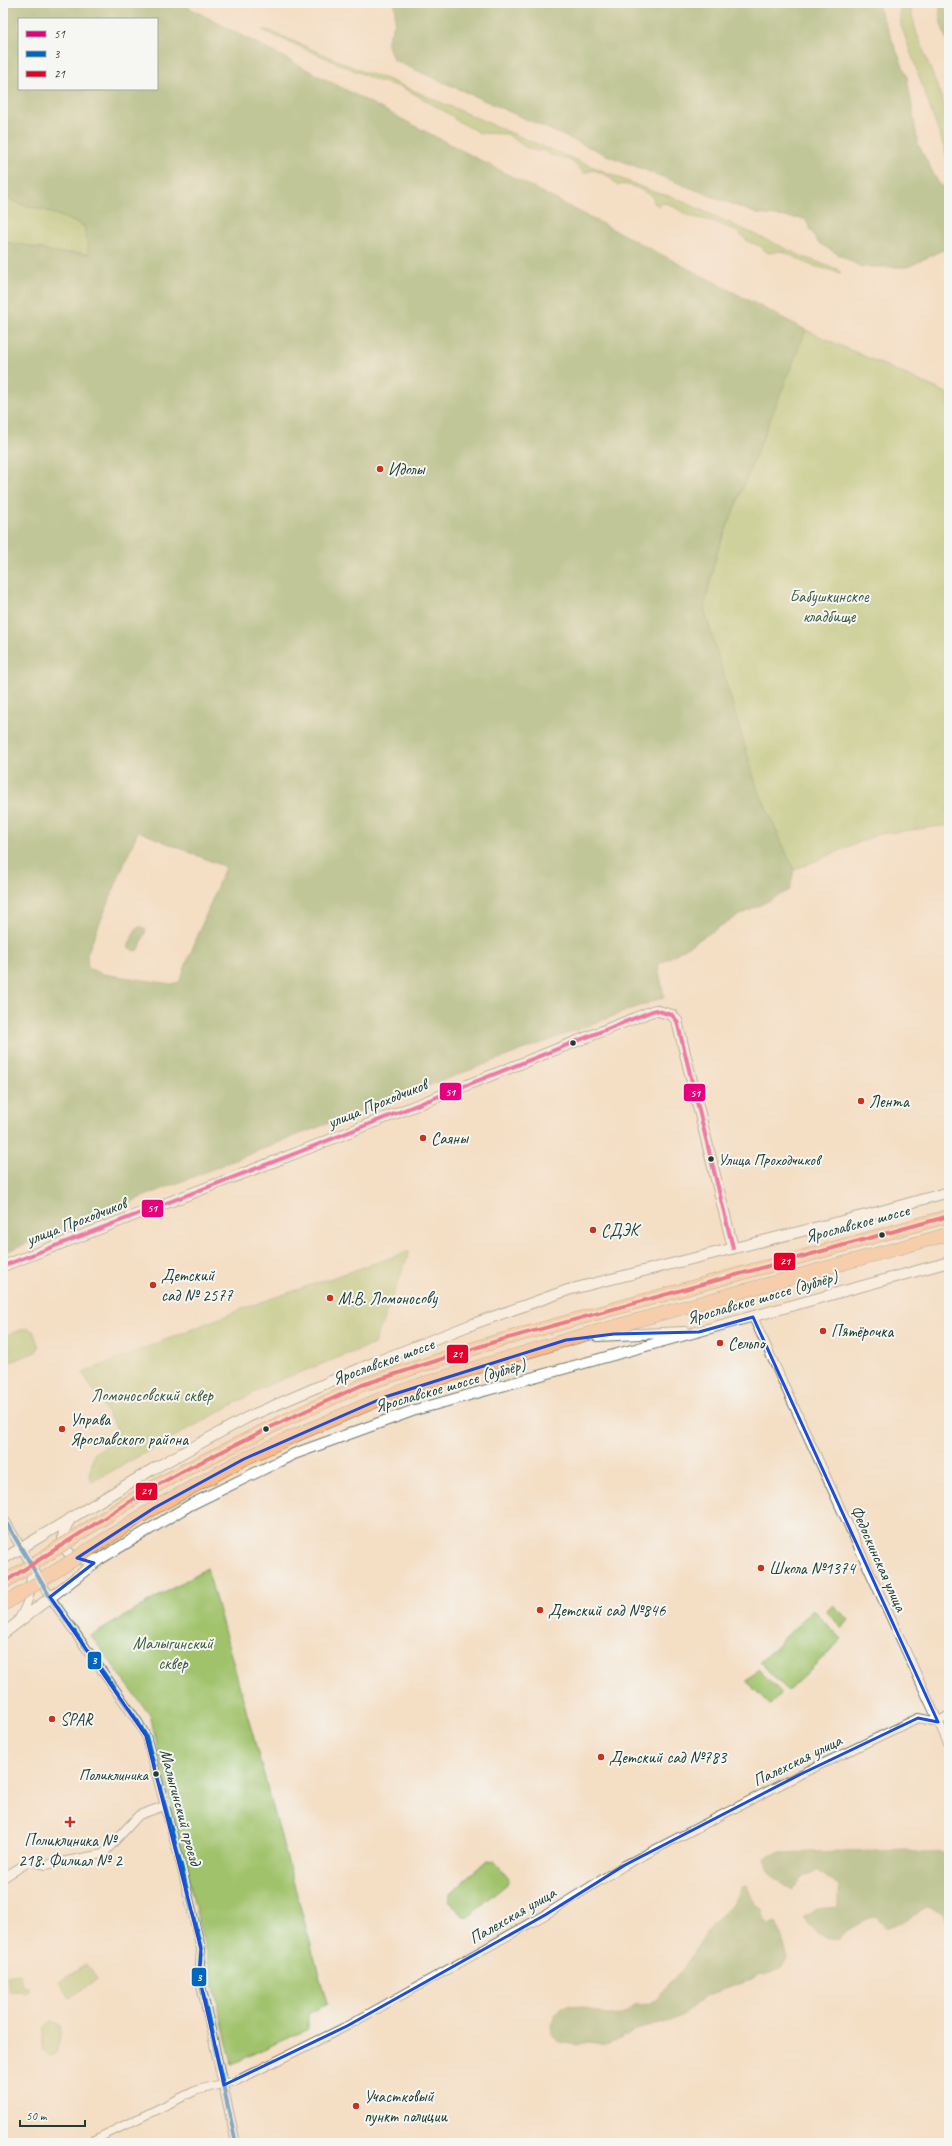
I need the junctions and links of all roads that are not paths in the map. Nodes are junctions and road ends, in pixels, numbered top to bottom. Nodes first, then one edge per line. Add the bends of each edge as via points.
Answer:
1 (949, 1192) edge
2 (949, 1216) edge
3 (949, 1234) edge
4 (733, 1248) junction
5 (949, 1262) edge
6 (3, 1266) edge
7 (753, 1317) junction
8 (698, 1332) junction
9 (566, 1340) junction
10 (73, 1516) junction
11 (3, 1517) edge
12 (23, 1547) junction
13 (28, 1558) junction
14 (3, 1559) edge
15 (100, 1559) junction
16 (3, 1584) edge
17 (50, 1597) junction
18 (3, 1605) edge
19 (15, 1626) junction
20 (3, 1634) edge
21 (949, 1716) edge
22 (938, 1722) junction
23 (949, 1745) edge
24 (164, 1806) junction
25 (3, 1878) edge
26 (224, 2085) junction
27 (88, 2143) edge
28 (236, 2143) edge

1 - 4 street
2 - 16 main road, Ярославское шоссе, bridge via 494,1342 362,1385 204,1460 144,1493
3 - 9 main road, Ярославское шоссе
4 - 6 street, улица Проходчиков via 677,1021 672,1015 655,1010 299,1152
4 - 10 street via 568,1290 373,1363 248,1417
5 - 7 street, Ярославское шоссе (дублёр)
7 - 8 street, Ярославское шоссе (дублёр)
7 - 22 street, Федоскинская улица
8 - 9 street via 614,1334
8 - 15 street, Ярославское шоссе (дублёр) via 415,1410 350,1432 294,1454 190,1505
9 - 18 main road, Ярославское шоссе, bridge via 392,1395 244,1459 154,1508
10 - 12 street
10 - 15 street via 64,1533 63,1542 66,1550 73,1557
11 - 12 street, Малыгинский проезд
12 - 13 street, Малыгинский проезд
12 - 14 street
13 - 17 street, Малыгинский проезд
13 - 19 street via 31,1593 28,1604
15 - 17 street, Ярославское шоссе (дублёр)
17 - 19 street, Ярославское шоссе (дублёр)
17 - 24 street, Малыгинский проезд via 142,1728
19 - 20 street, Ярославское шоссе (дублёр)
21 - 22 street
22 - 23 street, Федоскинская улица
22 - 26 street, Палехская улица via 918,1718 801,1774 625,1865 545,1915 347,2026
24 - 25 street via 139,1815 103,1854 45,1865 30,1861
24 - 26 street, Малыгинский проезд via 201,1949 199,1976
26 - 27 street, Палехская улица via 197,2090
26 - 28 street, Малыгинский проезд

